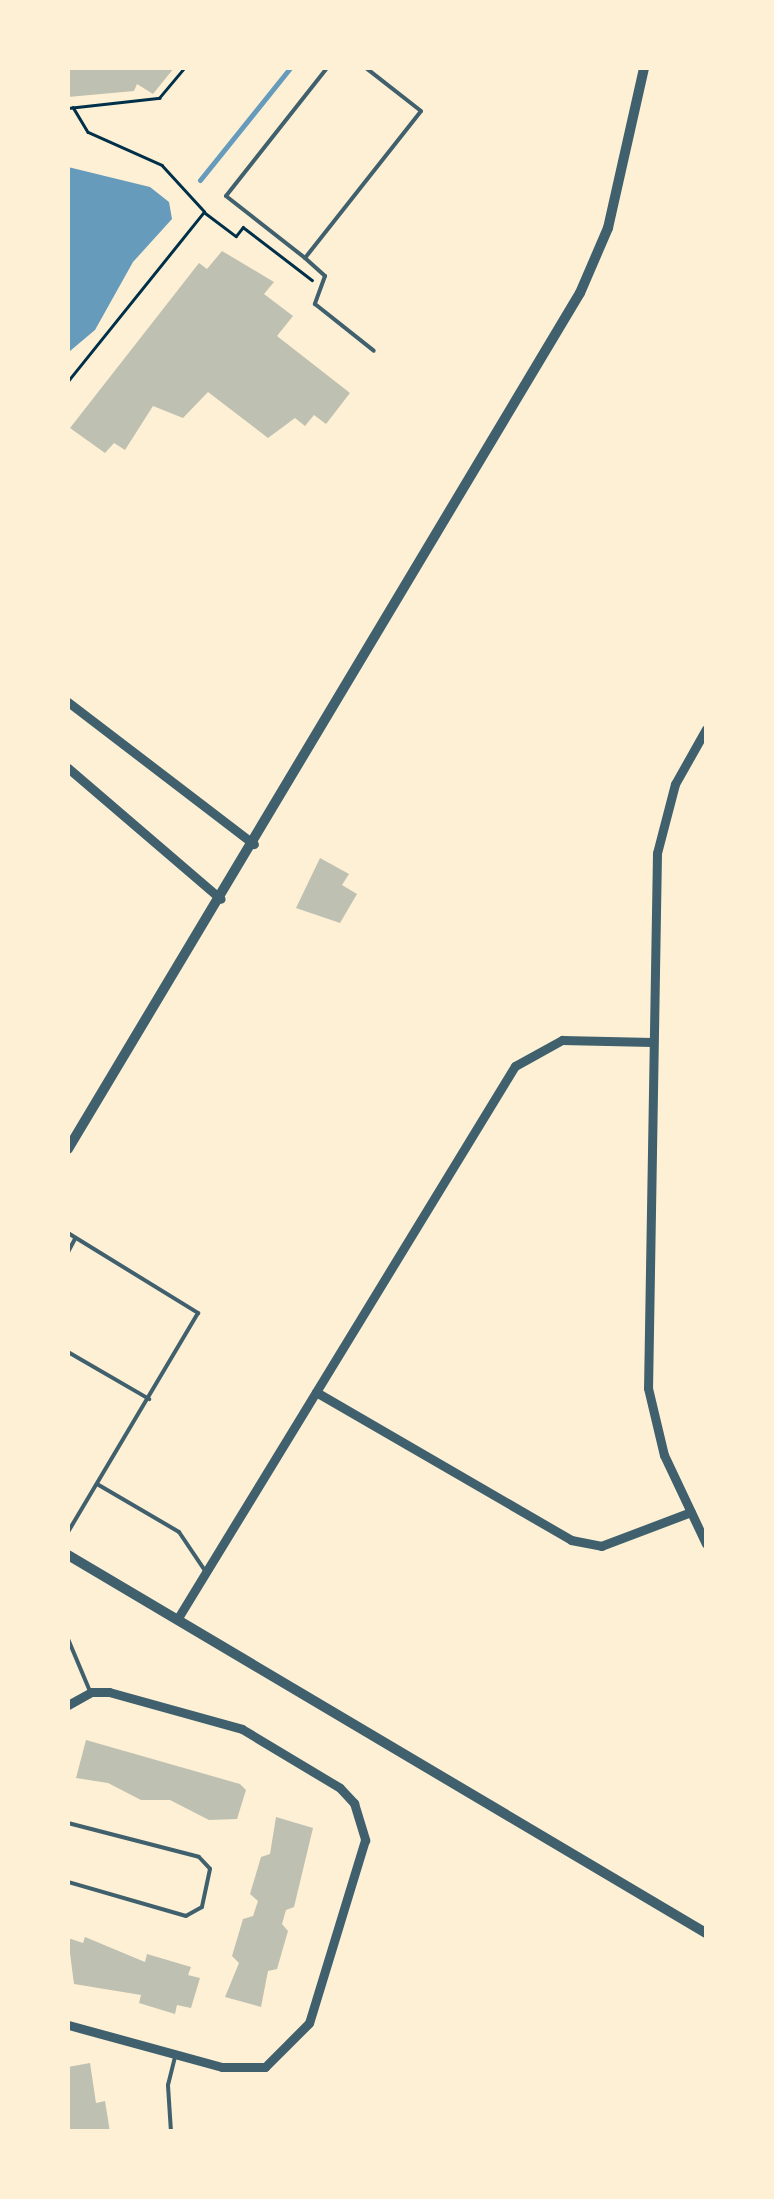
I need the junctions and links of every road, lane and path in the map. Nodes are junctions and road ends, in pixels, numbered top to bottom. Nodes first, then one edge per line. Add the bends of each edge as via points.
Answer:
1 (184, 68) edge
2 (327, 68) edge
3 (366, 68) edge
4 (644, 68) edge
5 (70, 108) edge
6 (204, 212) junction
7 (305, 258) junction
8 (312, 281) dead end
9 (374, 351) dead end
10 (68, 381) edge
11 (68, 702) edge
12 (706, 729) edge
13 (68, 768) edge
14 (254, 844) junction
15 (221, 899) junction
16 (652, 1042) junction
17 (68, 1150) edge
18 (68, 1233) edge
19 (76, 1238) junction
20 (68, 1252) edge
21 (68, 1352) edge
22 (316, 1392) junction
23 (150, 1399) junction
24 (97, 1484) junction
25 (691, 1512) junction
26 (68, 1532) edge
27 (706, 1544) edge
28 (68, 1555) edge
29 (205, 1573) junction
30 (178, 1618) junction
31 (68, 1639) edge
32 (91, 1692) junction
33 (68, 1706) edge
34 (68, 1822) edge
35 (68, 1882) edge
36 (706, 1933) edge
37 (68, 2024) edge
38 (175, 2057) junction
39 (171, 2132) edge

1 - 5 path via 159,98
2 - 7 lane via 226,196
3 - 7 lane via 421,111
4 - 14 street via 608,228 580,293
5 - 6 path via 88,132 162,164
6 - 8 path via 236,236 243,227
6 - 10 path
7 - 9 lane via 325,276 315,304
11 - 14 street
12 - 16 street via 674,784 657,853
13 - 15 street
14 - 15 street
15 - 17 street
16 - 22 street via 562,1040 515,1066
16 - 25 street via 648,1388 664,1455
18 - 19 lane
19 - 20 lane
19 - 23 lane via 198,1314
21 - 23 lane
22 - 25 street via 571,1540 601,1546
22 - 29 street
23 - 24 lane
24 - 26 lane
24 - 29 lane via 180,1532
25 - 27 street
28 - 30 street
29 - 30 street
30 - 36 street
31 - 32 lane
32 - 33 street
32 - 38 street via 242,1730 340,1788 361,1822 365,1840 321,1994 296,2041 265,2066
34 - 35 lane via 199,1857 210,1870 202,1906 186,1916
37 - 38 street
38 - 39 lane via 168,2086

